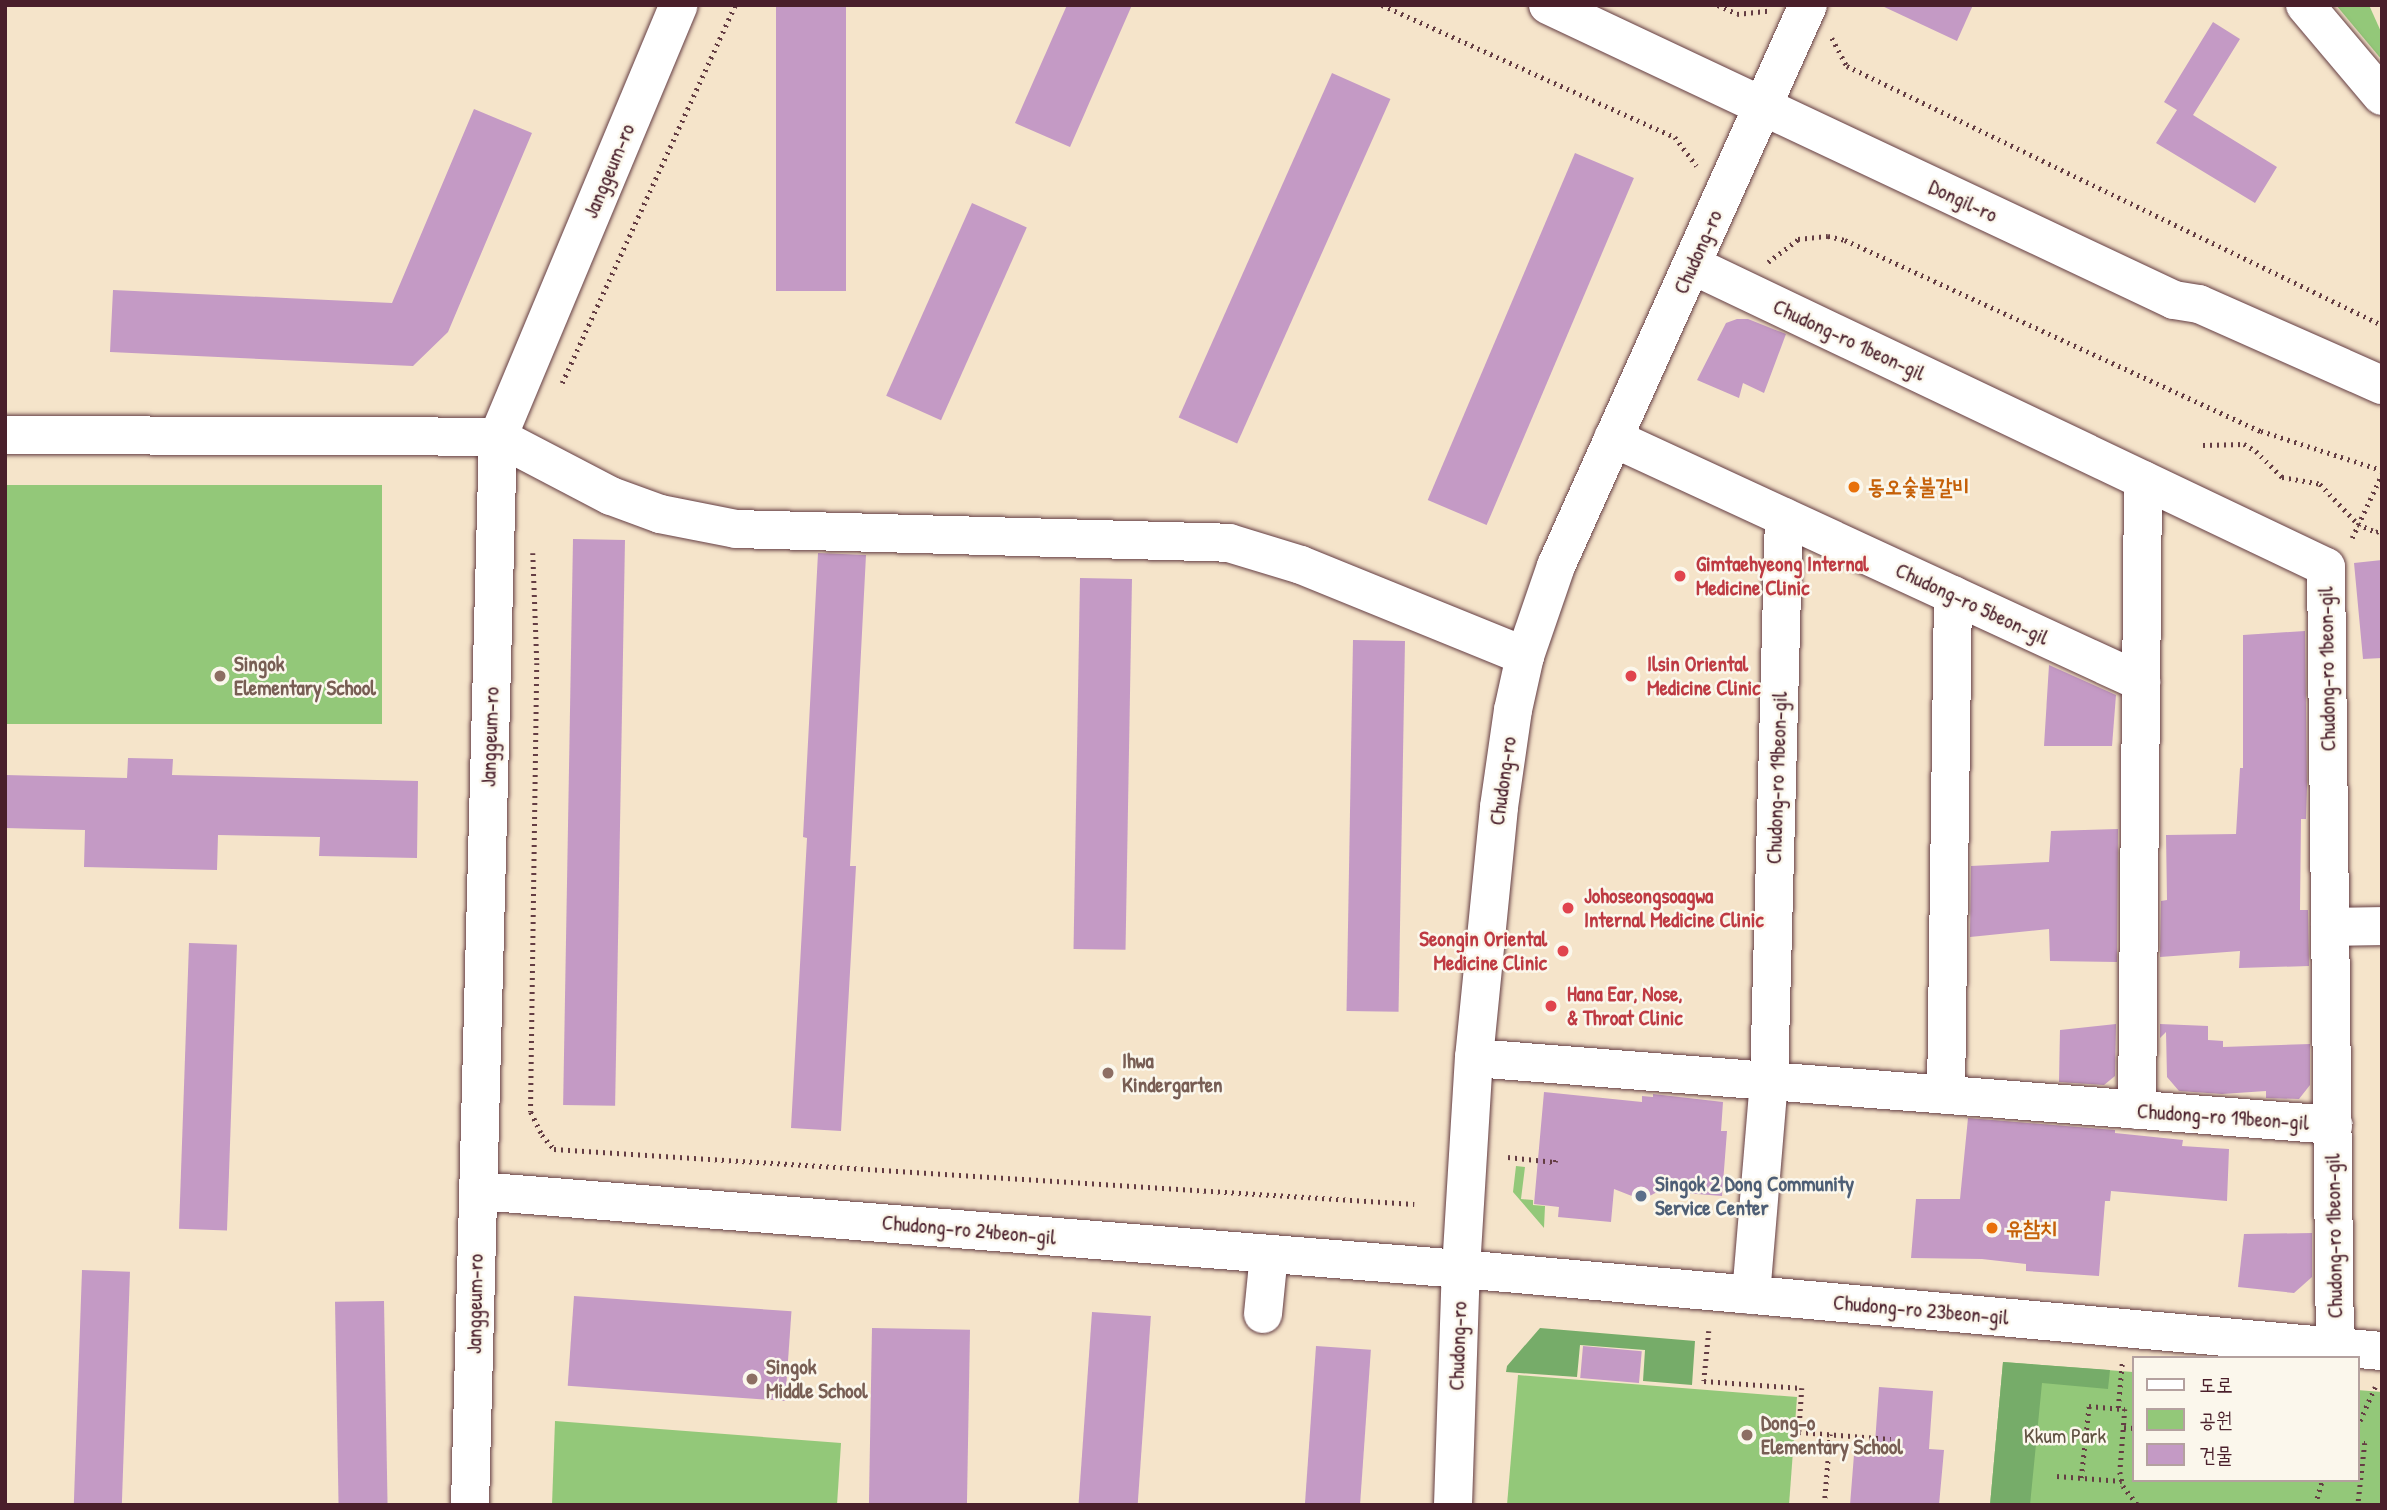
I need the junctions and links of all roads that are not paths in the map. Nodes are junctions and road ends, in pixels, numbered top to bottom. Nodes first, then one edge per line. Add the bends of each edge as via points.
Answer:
1 (679, 5) edge
2 (1548, 5) edge
3 (2305, 5) edge
4 (1806, 16) edge
5 (2382, 96) edge
6 (1763, 107) junction
7 (1692, 265) junction
8 (2382, 385) edge
9 (5, 435) edge
10 (498, 437) junction
11 (1613, 438) junction
12 (2143, 480) junction
13 (1784, 517) junction
14 (1953, 595) junction
15 (1525, 656) junction
16 (2141, 682) junction
17 (2382, 926) edge
18 (2330, 927) junction
19 (1474, 1058) junction
20 (1769, 1082) junction
21 (1946, 1095) junction
22 (2137, 1110) junction
23 (2333, 1125) junction
24 (478, 1191) junction
25 (1269, 1254) junction
26 (1461, 1269) junction
27 (1751, 1295) junction
28 (1264, 1314) dead end
29 (2335, 1347) junction
30 (2355, 1356) edge
31 (2359, 1358) edge
32 (2380, 1367) edge
33 (470, 1505) edge
34 (1453, 1505) edge

1 - 10 street, Janggeum-ro
2 - 6 street, Dongil-ro
3 - 5 street
4 - 6 street, Chudong-ro
6 - 7 street, Chudong-ro
6 - 8 street, Dongil-ro via 2174,300 2199,304
7 - 11 street, Chudong-ro
7 - 12 street, Chudong-ro 1beon-gil
9 - 10 street
10 - 15 street via 611,496 660,514 736,529 1229,543 1301,565
10 - 24 street, Janggeum-ro
11 - 13 street, Chudong-ro 5beon-gil
11 - 15 street, Chudong-ro via 1556,566
12 - 16 street
12 - 18 street, Chudong-ro 1beon-gil via 2326,567
13 - 14 street, Chudong-ro 5beon-gil
13 - 20 street, Chudong-ro 19beon-gil
14 - 16 street, Chudong-ro 5beon-gil
14 - 21 street
15 - 19 street, Chudong-ro via 1499,807
16 - 22 street
17 - 18 street
18 - 23 street, Chudong-ro 1beon-gil
19 - 20 street, Chudong-ro 19beon-gil
19 - 26 street, Chudong-ro
20 - 21 street, Chudong-ro 19beon-gil
20 - 27 street, Chudong-ro 19beon-gil
21 - 22 street, Chudong-ro 19beon-gil
22 - 23 street, Chudong-ro 19beon-gil
23 - 29 street, Chudong-ro 1beon-gil
24 - 25 street, Chudong-ro 24beon-gil
24 - 33 street, Janggeum-ro
25 - 26 street, Chudong-ro 24beon-gil
25 - 28 street
26 - 27 street, Chudong-ro 23beon-gil
26 - 34 street, Chudong-ro
27 - 29 street, Chudong-ro 23beon-gil
29 - 30 street, Chudong-ro 23beon-gil
31 - 32 street, Chudong-ro 23beon-gil

